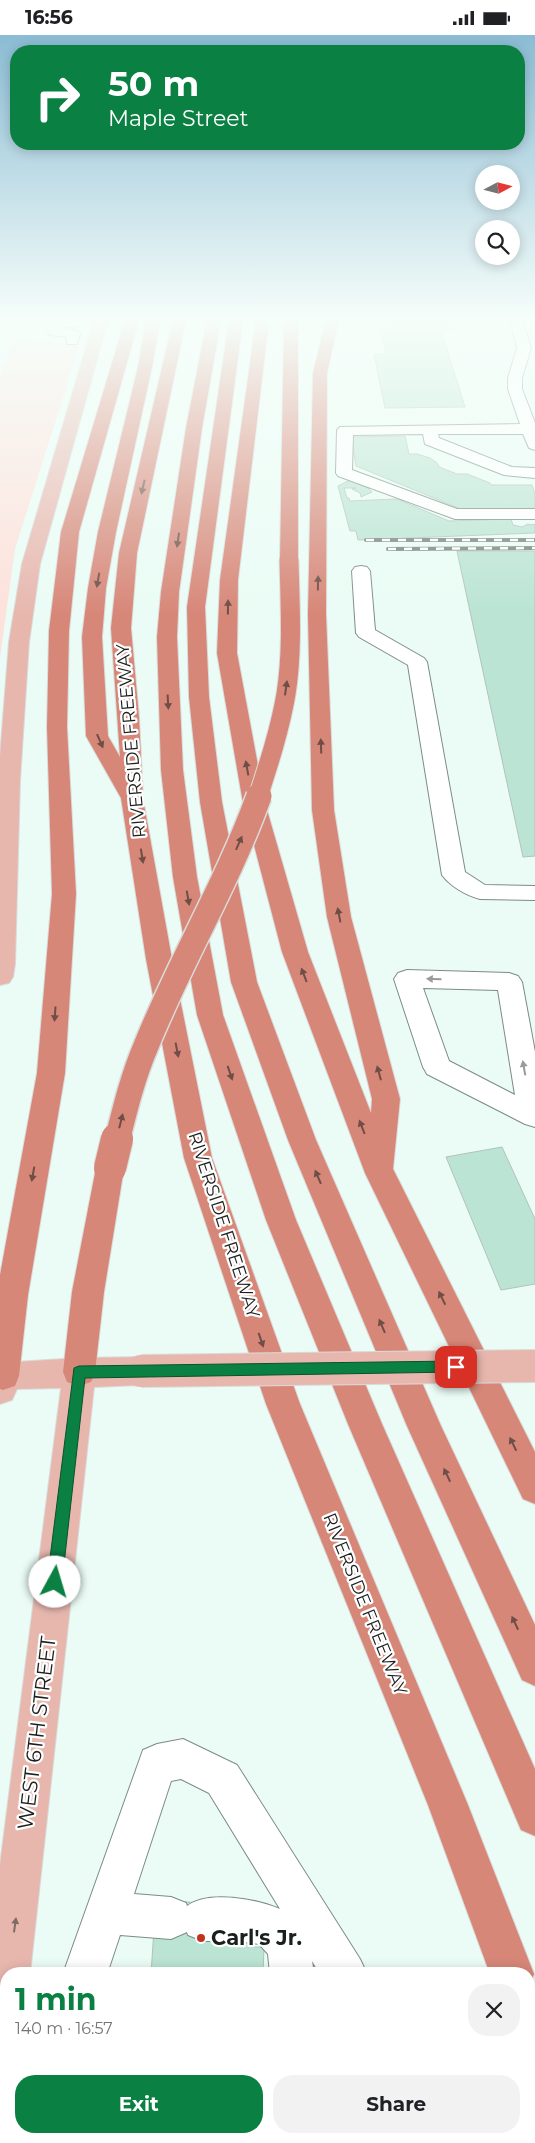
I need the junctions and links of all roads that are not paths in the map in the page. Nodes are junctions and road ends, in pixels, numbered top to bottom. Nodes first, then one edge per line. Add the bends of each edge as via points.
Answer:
1 (74, 418) edge
2 (108, 418) edge
3 (133, 418) edge
4 (158, 418) edge
5 (196, 418) edge
6 (222, 418) edge
7 (250, 418) edge
8 (290, 418) edge
9 (319, 418) edge
10 (521, 418) edge
11 (529, 429) junction
12 (430, 430) junction
13 (535, 446) edge
14 (535, 473) edge
15 (535, 514) edge
16 (361, 571) dead end
17 (6, 733) edge
18 (5, 780) edge
19 (132, 799) junction
20 (535, 893) edge
21 (2, 901) edge
22 (0, 977) edge
23 (534, 1117) edge
24 (380, 1173) junction
25 (535, 1366) edge
26 (79, 1372) junction
27 (1, 1383) edge
28 (535, 1488) edge
29 (535, 1667) edge
30 (535, 1816) edge
31 (105, 1913) junction
32 (9, 1967) edge
33 (87, 1967) edge
34 (291, 1967) edge
35 (342, 1967) edge
36 (509, 1967) edge

1 - 17 main road via 32,563
2 -> 27 highway via 69,541 59,631 57,727 64,894 50,1073 12,1295
3 -> 19 highway via 107,532 92,637 96,736
4 -> 19 highway, RIVERSIDE FREEWAY via 128,553 121,628
5 -> 30 highway via 170,592 168,699 185,877 210,1015 281,1221
29 -> 6 highway via 424,1426 302,1140 244,982 211,802 199,697 196,607
24 -> 7 highway via 296,951 254,803 227,653 229,580
26 -> 8 highway, bridge via 88,1292 123,1113 146,1046 250,820 268,769 283,709 288,670
24 -> 9 highway via 386,1099 339,917 323,810 317,614
10 - 11 street
11 - 12 street
11 - 13 street
12 - 14 street via 431,441 510,472
12 - 15 street via 345,430 344,473 455,514
16 - 20 street via 366,633 417,662 454,875 480,892
17 - 18 main road
18 - 21 main road
19 -> 36 highway, RIVERSIDE FREEWAY via 198,1158 283,1405 448,1805
21 - 22 main road
23 -> 23 street via 509,981 407,979 437,1067
28 -> 24 highway
25 - 26 main road, bridge
26 - 27 main road
32 -> 26 main road, WEST 6TH STREET
31 - 33 street
31 - 34 street via 261,1922 281,1933
31 - 35 street via 157,1764 183,1759 223,1779

